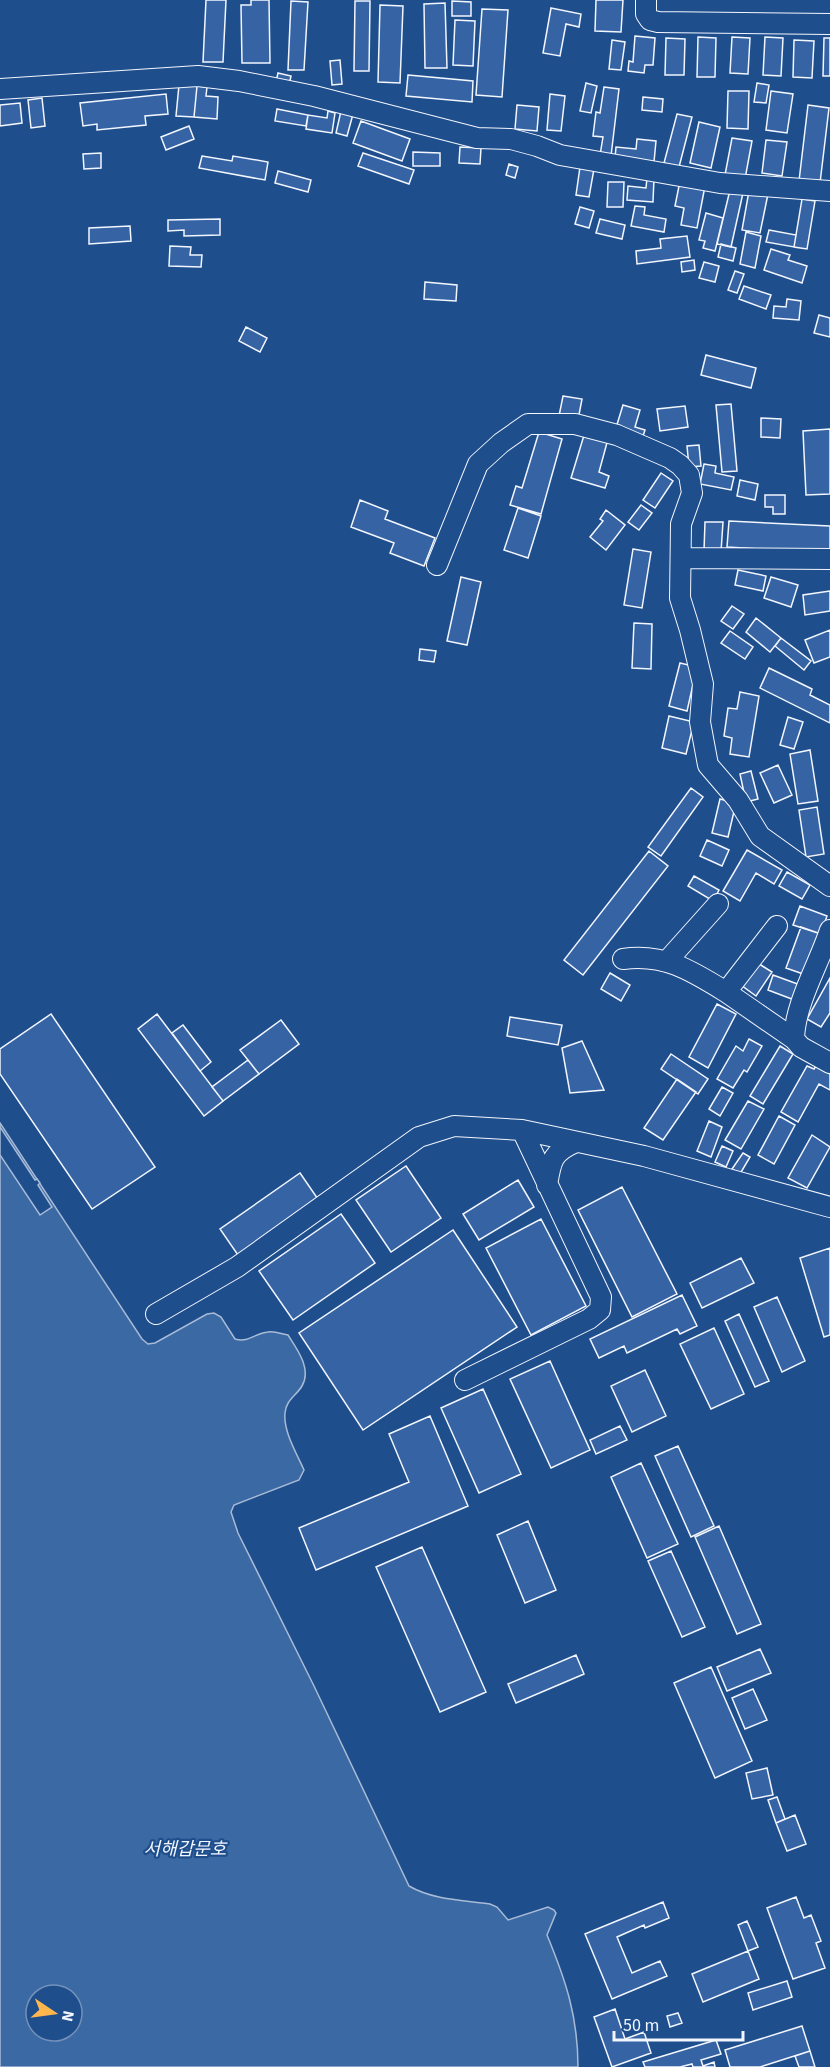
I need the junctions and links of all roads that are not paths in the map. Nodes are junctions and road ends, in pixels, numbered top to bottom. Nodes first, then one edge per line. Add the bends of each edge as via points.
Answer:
1 (646, 0) edge
2 (830, 24) edge
3 (0, 89) edge
4 (830, 191) edge
5 (682, 558) junction
6 (830, 559) edge
7 (437, 565) dead end
8 (830, 886) edge
9 (718, 904) dead end
10 (777, 926) dead end
11 (830, 930) edge
12 (623, 959) dead end
13 (667, 961) junction
14 (726, 992) junction
15 (794, 1039) junction
16 (830, 1063) edge
17 (522, 1130) junction
18 (576, 1142) junction
19 (547, 1185) junction
20 (830, 1207) edge
21 (156, 1314) dead end
22 (465, 1380) dead end

1 - 2 street via 646,14 658,22
3 - 4 street via 198,76 239,81 314,96 443,131 511,139 560,155 720,183
5 - 6 street
5 - 7 street via 681,524 692,493 689,475 680,465 617,435 575,424 528,424 478,464
5 - 8 street via 680,598 703,684 699,722 708,765 738,800 760,836
9 - 13 street
10 - 14 street
11 - 15 street via 808,985
12 - 13 street via 652,957
13 - 14 street
14 - 15 street
15 - 16 street
17 - 18 street
17 - 19 street
17 - 21 street via 454,1126 419,1137 237,1267
18 - 19 street via 562,1148 551,1163
18 - 20 street via 704,1171
19 - 22 street via 601,1297 600,1310

